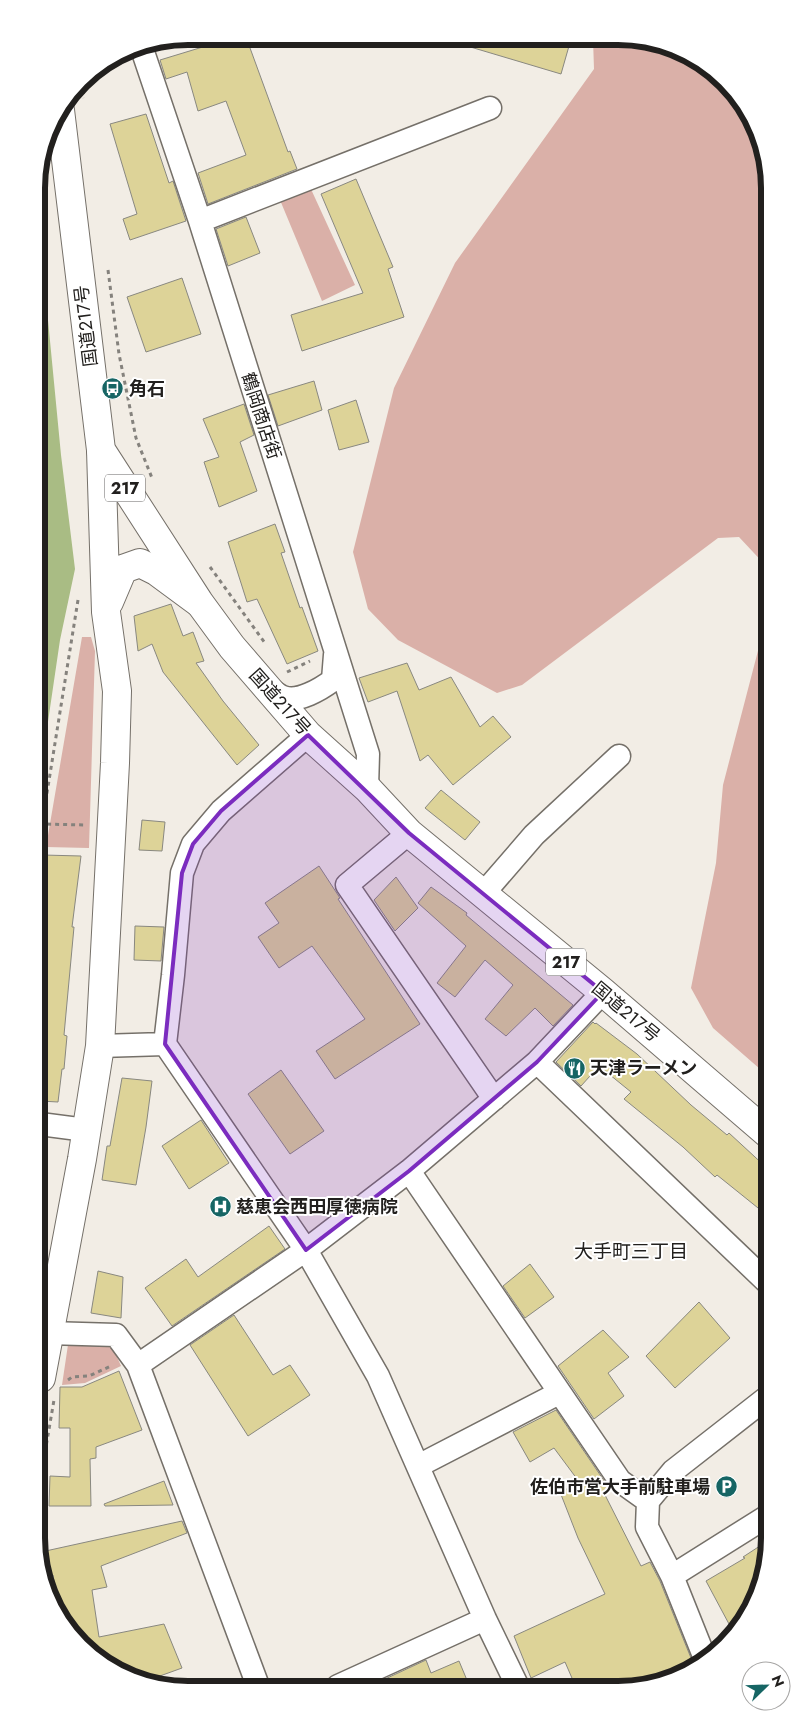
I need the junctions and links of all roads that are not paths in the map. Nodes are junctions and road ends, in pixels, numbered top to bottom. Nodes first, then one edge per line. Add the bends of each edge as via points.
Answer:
1 (143, 53) edge
2 (72, 106) edge
3 (490, 108) dead end
4 (200, 221) junction
5 (101, 450) junction
6 (199, 602) junction
7 (106, 612) junction
8 (326, 655) junction
9 (264, 685) junction
10 (308, 735) junction
11 (619, 756) dead end
12 (367, 788) junction
13 (408, 833) junction
14 (483, 894) junction
15 (603, 992) junction
16 (165, 1044) junction
17 (100, 1046) junction
18 (537, 1062) junction
19 (494, 1099) junction
20 (45, 1125) edge
21 (761, 1128) edge
22 (86, 1130) junction
23 (409, 1171) junction
24 (306, 1250) junction
25 (761, 1276) edge
26 (48, 1333) junction
27 (45, 1352) edge
28 (128, 1364) junction
29 (559, 1393) junction
30 (761, 1402) edge
31 (418, 1466) junction
32 (648, 1500) junction
33 (761, 1520) edge
34 (672, 1576) junction
35 (486, 1619) junction
36 (703, 1653) edge
37 (256, 1681) edge
38 (349, 1681) edge
39 (515, 1681) edge

1 - 4 street, 鶴岡商店街
2 - 5 main road, 国道217号 / 217
3 - 4 street
4 - 8 street, 鶴岡商店街
5 - 6 main road, 国道217号 / 217
5 - 7 main road
6 - 7 main road via 156,570 140,563 123,569
6 - 9 main road, 国道217号 / 217
7 - 17 main road via 117,691
8 - 9 street via 333,680 320,690 305,696 285,698
8 - 12 street, 鶴岡商店街 via 368,754
9 - 10 main road, 国道217号 / 217
10 - 12 main road, 国道217号 / 217
10 - 16 street via 222,811 194,844 182,873
11 - 14 street via 534,836
12 - 13 main road, 国道217号 / 217
13 - 14 main road, 国道217号 / 217
13 - 19 street via 347,885
14 - 15 main road, 国道217号 / 217
15 - 18 street
15 - 21 main road, 国道217号 / 217
16 - 17 street
16 - 24 street
17 - 22 main road
18 - 19 street
18 - 25 street
19 - 23 street
20 - 22 street
22 - 26 main road
23 - 24 street
23 - 29 street
24 - 28 street
24 - 31 street via 378,1376
26 - 27 main road
26 - 28 street via 116,1335
28 - 37 street
29 - 31 street
29 - 32 street via 620,1481
30 - 32 street via 673,1471
31 - 35 street
32 - 34 street via 647,1527
33 - 34 street
34 - 36 street
35 - 38 street
35 - 39 street

